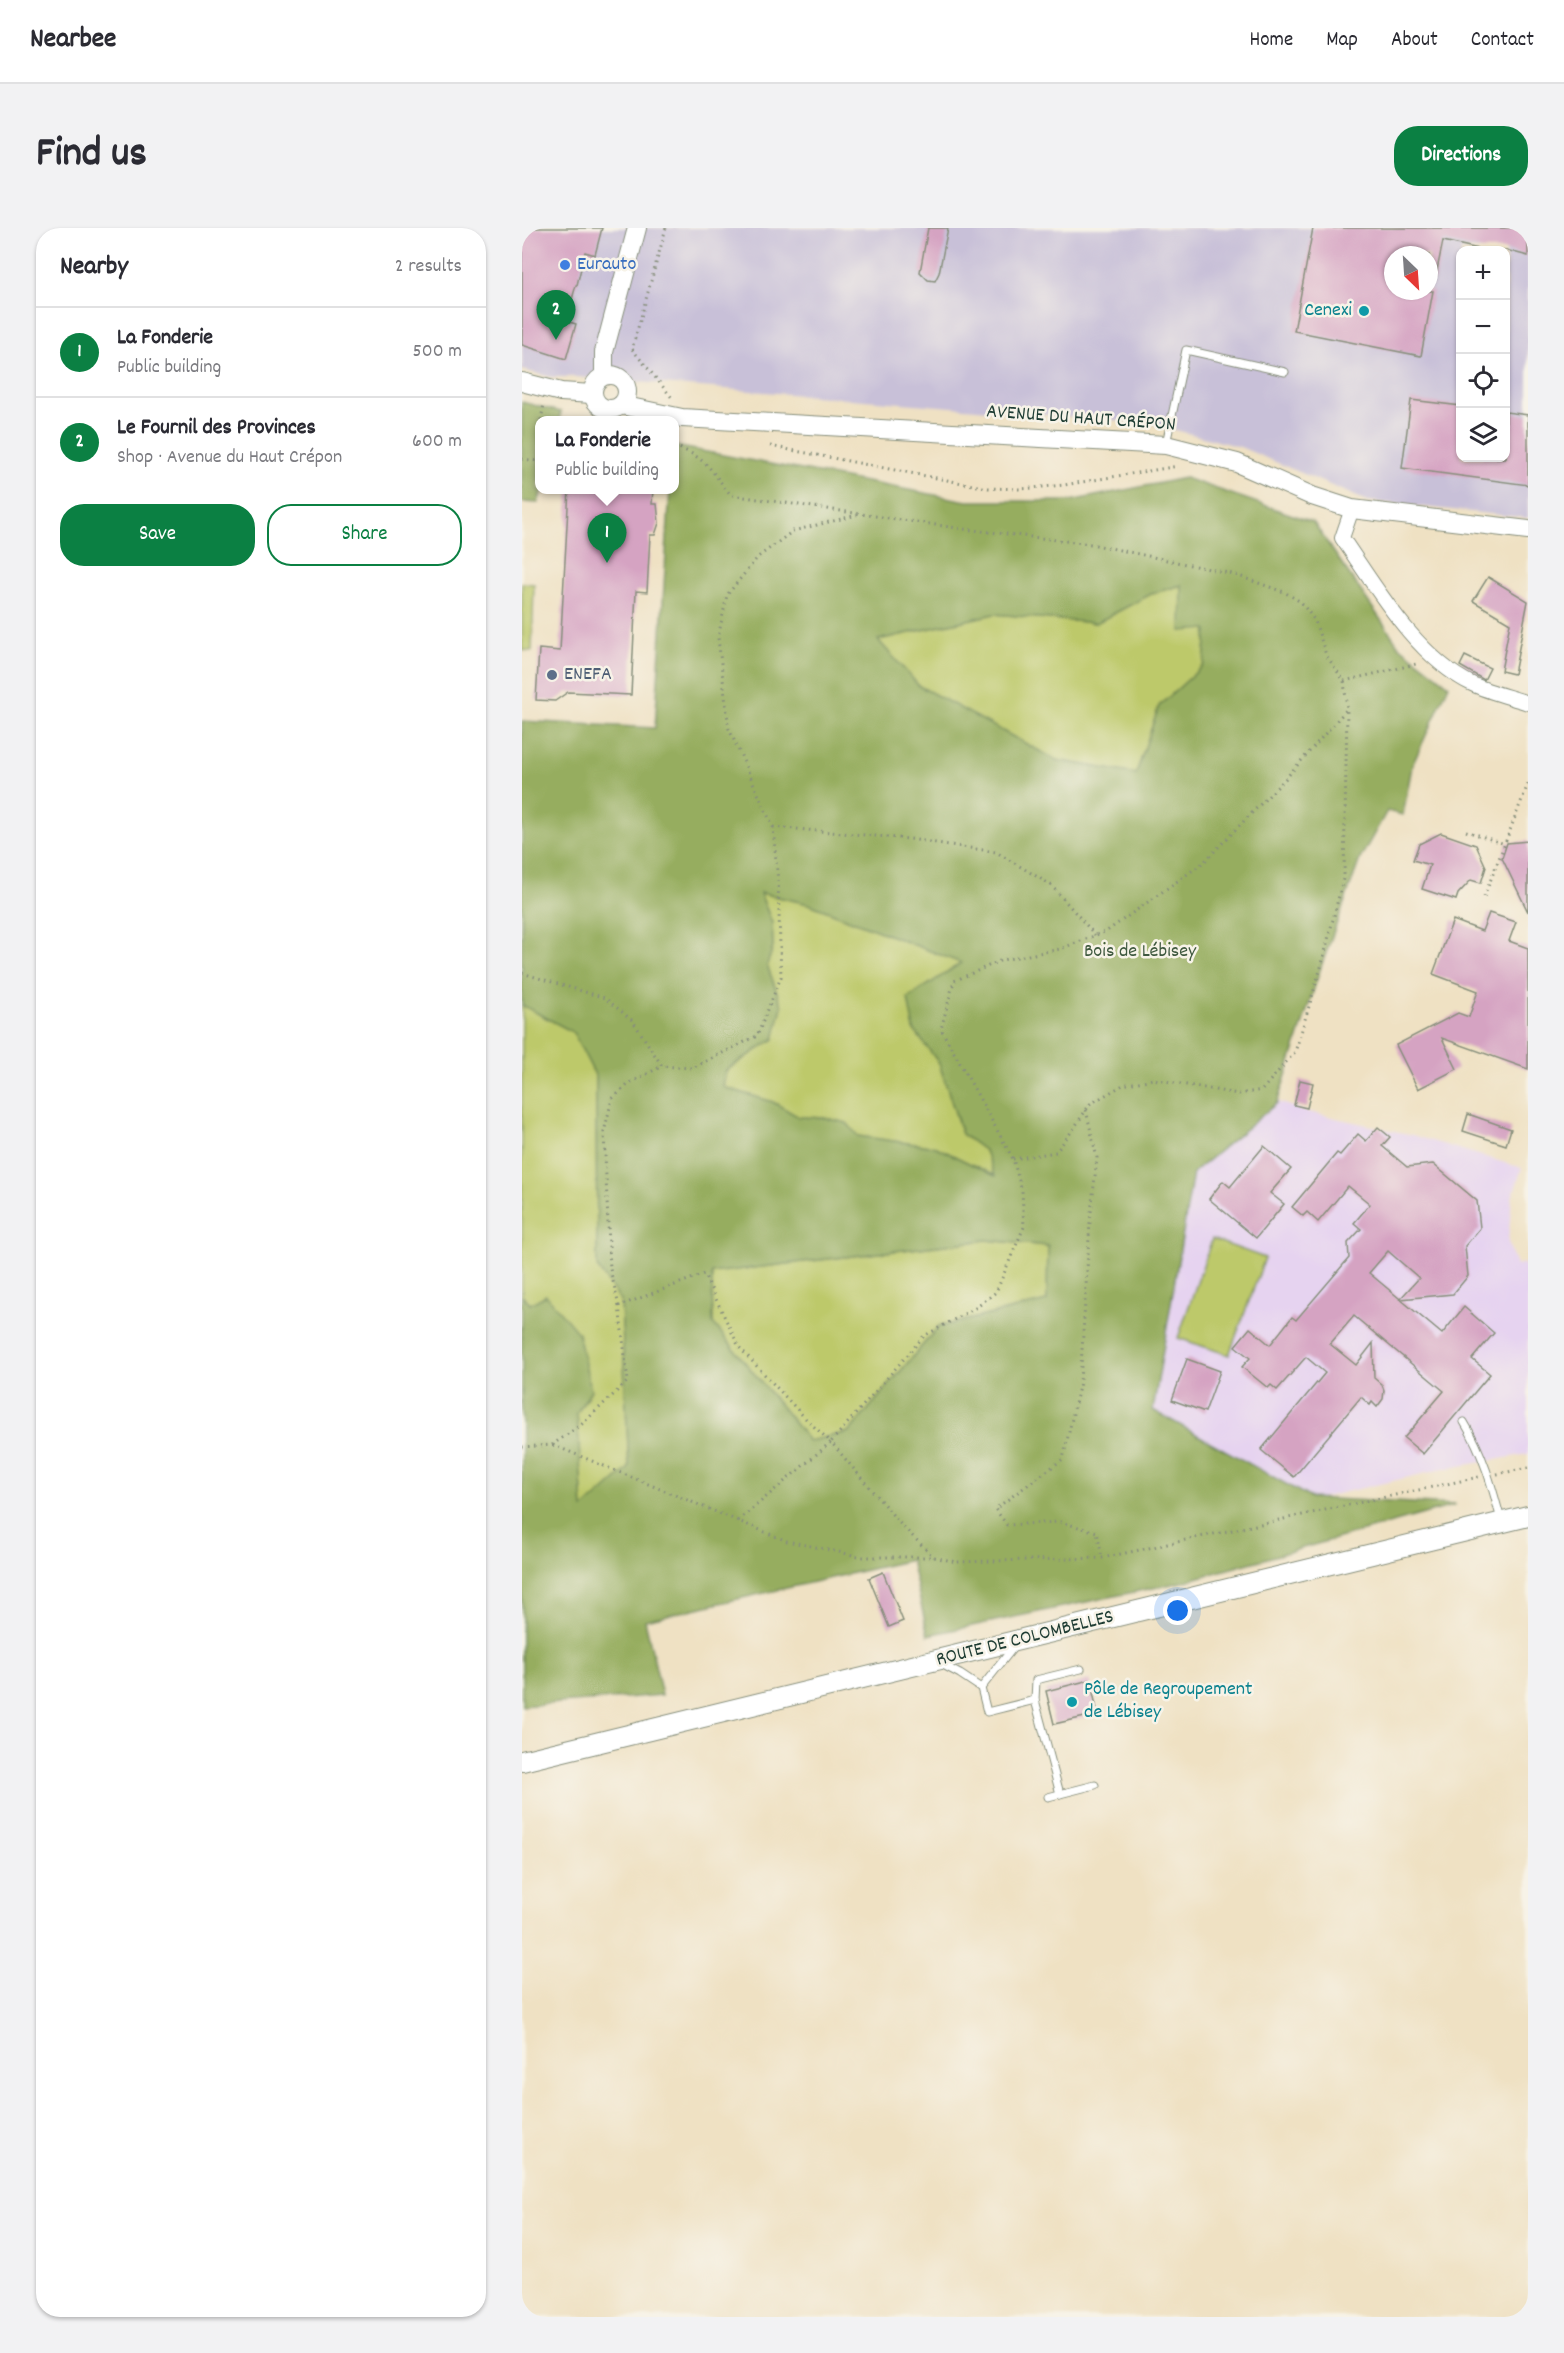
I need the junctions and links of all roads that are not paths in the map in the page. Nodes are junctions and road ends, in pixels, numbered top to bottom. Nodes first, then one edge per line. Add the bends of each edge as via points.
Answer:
1 (637, 228) edge
2 (1285, 372) dead end
3 (604, 375) junction
4 (522, 382) edge
5 (592, 394) junction
6 (621, 405) junction
7 (673, 416) edge
8 (679, 417) edge
9 (1166, 445) junction
10 (1352, 509) junction
11 (1528, 530) edge
12 (1528, 704) edge
13 (1464, 1422) dead end
14 (1528, 1516) edge
15 (1502, 1522) junction
16 (1018, 1641) junction
17 (935, 1662) junction
18 (1081, 1669) dead end
19 (981, 1688) junction
20 (1035, 1700) junction
21 (522, 1761) edge
22 (1095, 1785) dead end
23 (1060, 1794) junction
24 (1048, 1797) dead end

1 - 3 street via 604,352
2 - 9 lane via 1186,350
3 - 5 street via 596,380
3 - 6 street via 614,374 622,379 627,397
4 - 5 street via 561,392
5 - 6 street via 594,401 607,409
6 - 7 street, AVENUE DU HAUT CRÉPON
8 - 9 street, AVENUE DU HAUT CRÉPON
9 - 10 street, AVENUE DU HAUT CRÉPON via 1237,464
10 - 11 street, AVENUE DU HAUT CRÉPON
10 - 12 street via 1342,538 1410,634 1434,658 1471,683
13 - 15 lane via 1489,1475
14 - 15 main road, ROUTE DE COLOMBELLES
15 - 16 main road, ROUTE DE COLOMBELLES
16 - 17 main road, ROUTE DE COLOMBELLES
16 - 19 lane
17 - 19 lane
17 - 21 main road, ROUTE DE COLOMBELLES
18 - 20 lane via 1036,1680
19 - 20 lane via 987,1712
20 - 23 lane
22 - 23 lane
23 - 24 lane

